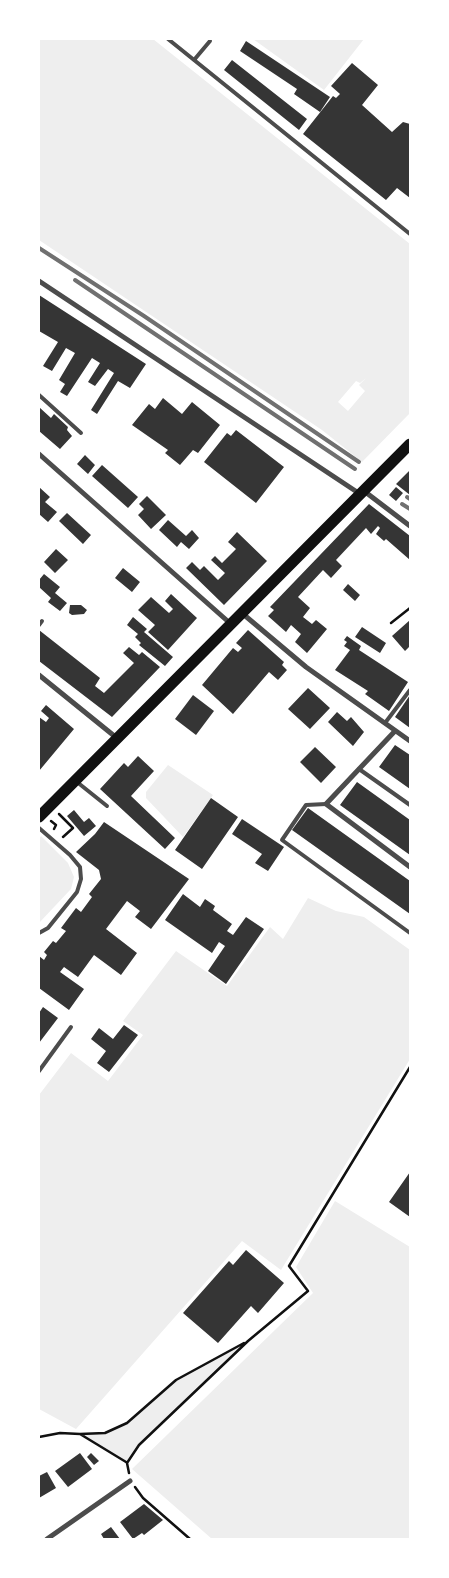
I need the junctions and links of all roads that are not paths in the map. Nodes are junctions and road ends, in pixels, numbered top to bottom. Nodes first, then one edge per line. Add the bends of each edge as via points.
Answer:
1 (168, 39) edge
2 (210, 41) dead end
3 (194, 60) junction
4 (410, 234) edge
5 (39, 281) edge
6 (39, 395) edge
7 (81, 433) dead end
8 (410, 444) edge
9 (39, 454) edge
10 (363, 492) junction
11 (410, 526) edge
12 (243, 614) junction
13 (232, 625) junction
14 (39, 675) edge
15 (410, 690) edge
16 (385, 723) junction
17 (395, 731) junction
18 (118, 739) junction
19 (410, 741) edge
20 (359, 769) junction
21 (76, 780) junction
22 (326, 804) junction
23 (410, 805) edge
24 (107, 806) dead end
25 (39, 817) edge
26 (39, 828) edge
27 (410, 867) edge
28 (39, 933) edge
29 (410, 933) edge
30 (71, 1027) dead end
31 (39, 1071) edge
32 (130, 1481) road end
33 (47, 1539) edge

1 - 3 lane
2 - 3 lane
3 - 4 lane
5 - 10 street
6 - 7 lane
8 - 10 main road
9 - 13 street
10 - 11 street
10 - 12 main road
12 - 13 main road
12 - 16 street via 306,667
13 - 18 main road
14 - 18 street
15 - 16 lane
16 - 17 street
17 - 19 street
17 - 20 street
18 - 21 main road
20 - 22 street
20 - 23 lane
21 - 24 lane
21 - 25 main road
22 - 27 street
22 - 29 lane via 306,805 282,840
26 - 28 lane via 80,867 81,879 77,892 48,928
30 - 31 lane
32 - 33 street

